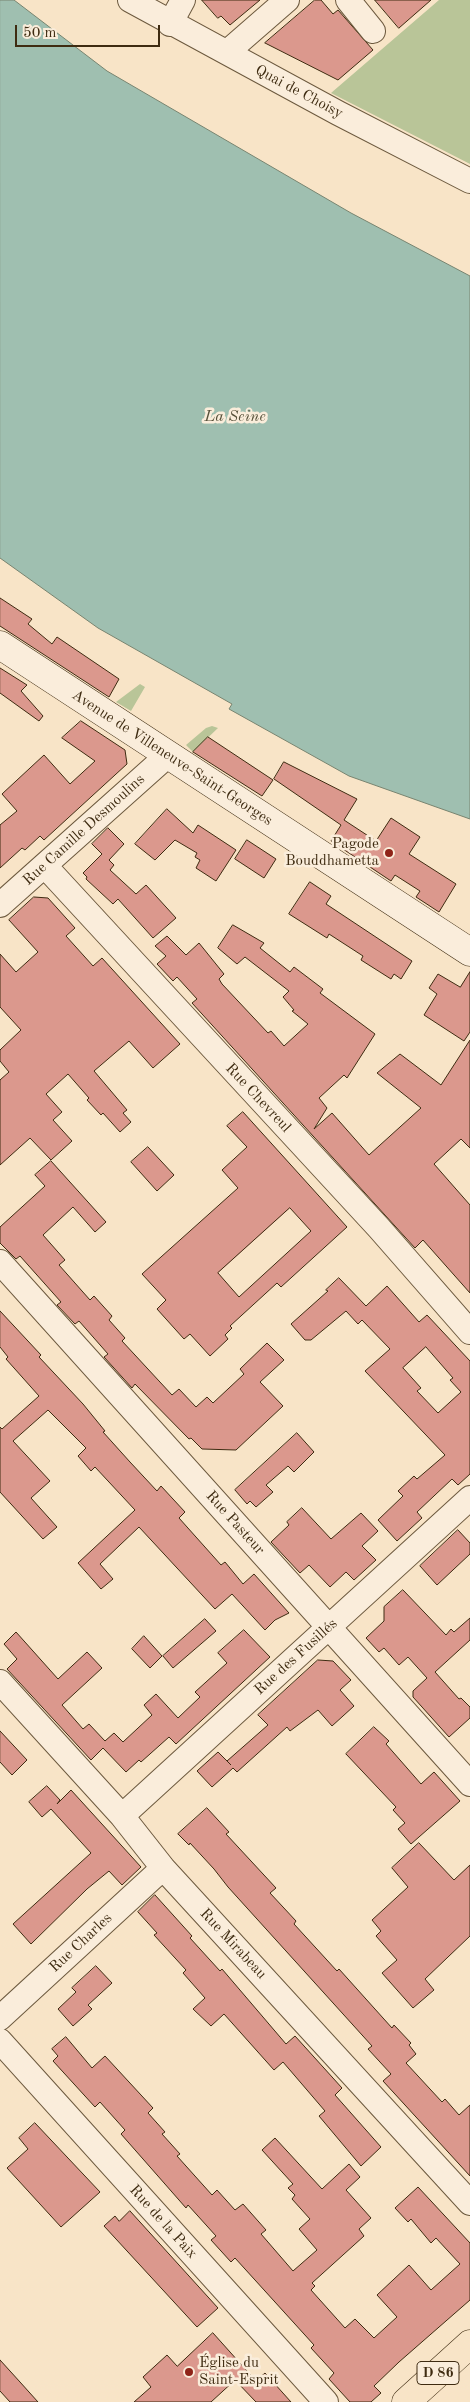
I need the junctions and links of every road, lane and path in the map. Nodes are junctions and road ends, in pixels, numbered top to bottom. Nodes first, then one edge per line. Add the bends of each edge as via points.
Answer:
1 (130, 0) edge
2 (183, 0) edge
3 (286, 0) edge
4 (348, 0) edge
5 (170, 24) junction
6 (373, 31) dead end
7 (233, 47) dead end
8 (470, 181) edge
9 (0, 645) edge
10 (168, 755) junction
11 (45, 866) junction
12 (0, 905) edge
13 (470, 952) edge
14 (0, 1262) edge
15 (470, 1332) edge
16 (470, 1498) edge
17 (329, 1628) junction
18 (0, 1682) edge
19 (470, 1784) edge
20 (122, 1816) junction
21 (163, 1868) junction
22 (0, 2018) edge
23 (0, 2041) edge
24 (470, 2203) edge
25 (470, 2344) edge
26 (326, 2402) edge
27 (406, 2402) edge

1 - 5 street, Quai de Choisy
2 - 5 street
3 - 7 street
4 - 6 street
5 - 8 street, Quai de Choisy
9 - 10 main road, Avenue de Villeneuve-Saint-Georges
10 - 11 street, Rue Camille Desmoulins
10 - 13 main road, Avenue de Villeneuve-Saint-Georges
11 - 12 street, Rue Camille Desmoulins
11 - 15 street, Rue Chevreul via 379,1228
14 - 17 street, Rue Pasteur
16 - 17 street, Rue des Fusillés
17 - 19 street, Rue Pasteur
17 - 20 street, Rue des Fusillés
18 - 20 street, Rue Mirabeau
20 - 21 street, Rue Mirabeau
21 - 22 street, Rue Charles
21 - 24 street, Rue Mirabeau
23 - 26 street, Rue de la Paix
25 - 27 main road, D 86

